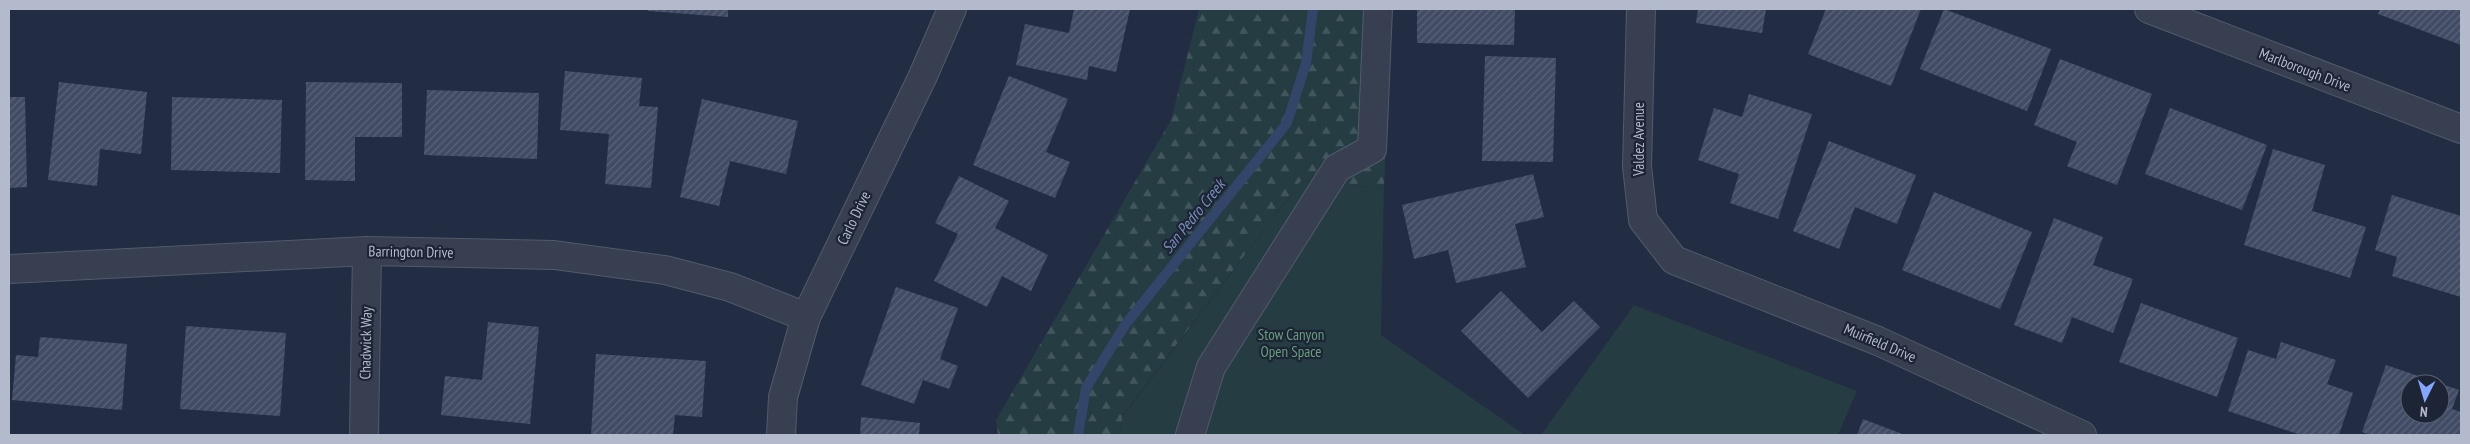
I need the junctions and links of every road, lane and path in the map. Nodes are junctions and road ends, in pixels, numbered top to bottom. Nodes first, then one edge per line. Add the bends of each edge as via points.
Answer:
1 (952, 9) edge
2 (1378, 9) edge
3 (1641, 9) edge
4 (2149, 9) edge
5 (2461, 129) edge
6 (367, 251) junction
7 (1674, 260) joint
8 (9, 269) edge
9 (806, 318) junction
10 (2070, 433) edge
11 (364, 435) edge
12 (781, 435) edge
13 (1190, 435) edge

1 - 9 street, Carlo Drive
2 - 13 street via 1372,149 1337,168 1211,366
3 - 7 street, Valdez Avenue via 1637,166 1644,220
4 - 5 street, Marlborough Drive
6 - 8 street, Barrington Drive
6 - 9 street, Barrington Drive via 554,255 665,270 730,287
6 - 11 street, Chadwick Way
7 - 10 street, Muirfield Drive via 1878,341
9 - 12 street, Carlo Drive via 783,397

